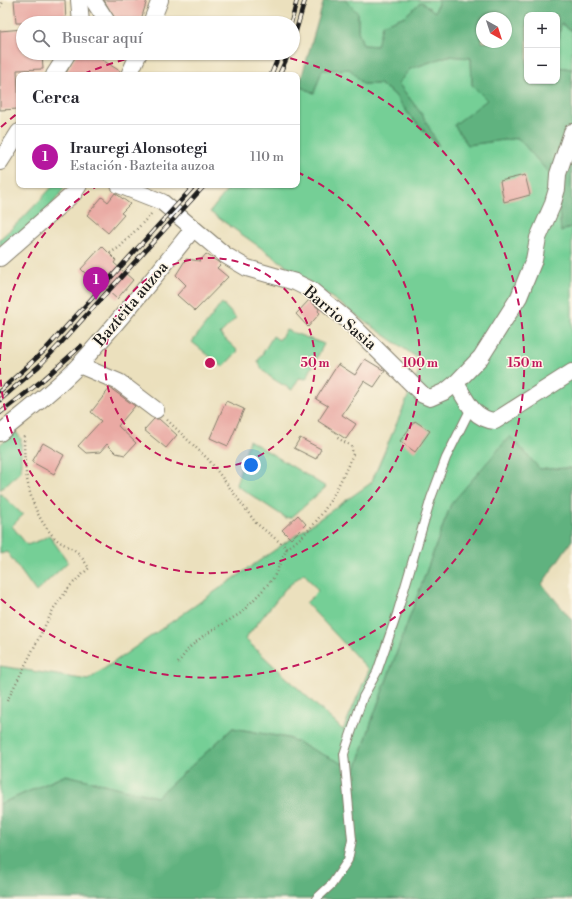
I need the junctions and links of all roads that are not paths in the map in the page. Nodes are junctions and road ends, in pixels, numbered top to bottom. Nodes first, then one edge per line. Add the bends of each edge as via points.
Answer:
1 (79, 0) edge
2 (93, 0) edge
3 (160, 0) edge
4 (80, 16) edge
5 (103, 16) edge
6 (154, 16) edge
7 (64, 60) edge
8 (56, 72) edge
9 (572, 132) edge
10 (16, 140) edge
11 (0, 162) edge
12 (77, 188) edge
13 (127, 188) edge
14 (193, 229) junction
15 (0, 258) edge
16 (79, 365) junction
17 (572, 372) edge
18 (456, 383) junction
19 (471, 408) junction
20 (156, 410) road end
21 (0, 433) edge
22 (316, 899) edge

1 - 4 street
2 - 5 street
3 - 6 street
7 - 8 street
9 - 18 street, Barrio Sasia via 558,174 552,206 538,238 534,260 519,297 480,357
10 - 11 street
12 - 15 street
13 - 14 street via 162,202
14 - 16 street, Bazteita auzoa
14 - 18 street, Barrio Sasia via 225,255 247,268 296,282 311,290 348,320 423,395 436,397
16 - 20 street via 119,382
16 - 21 street, Bazteita auzoa
17 - 19 street via 495,421 479,416
18 - 19 street
19 - 22 lane via 446,458 433,492 397,614 377,672 363,696 344,754 352,840 348,860 332,884

